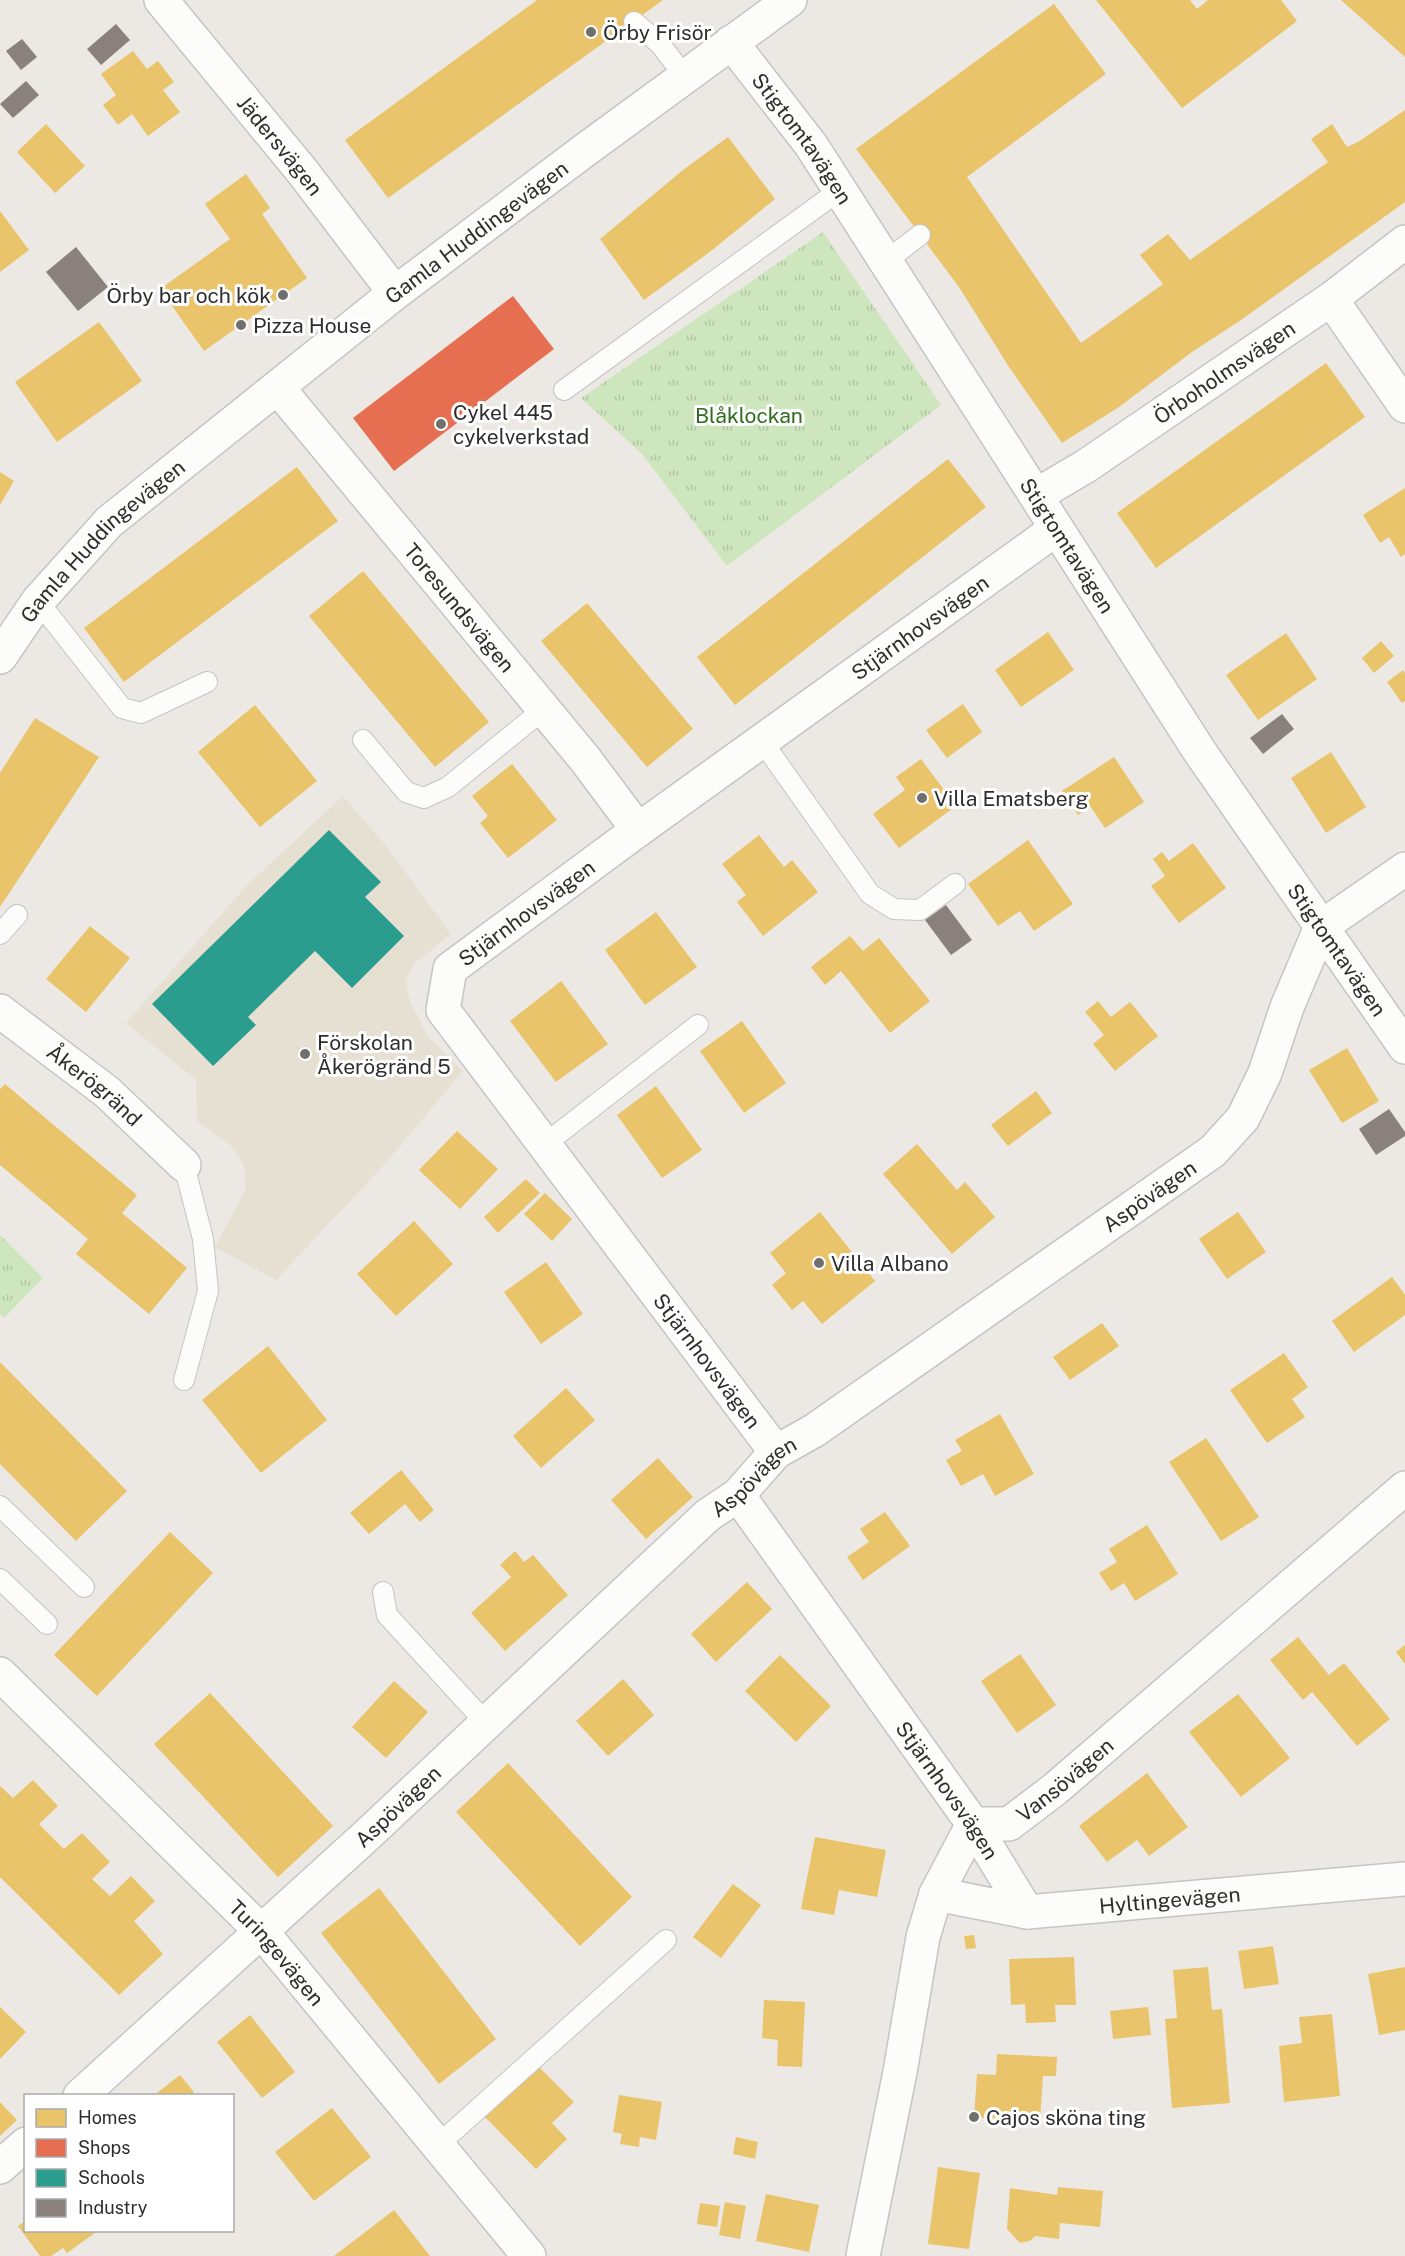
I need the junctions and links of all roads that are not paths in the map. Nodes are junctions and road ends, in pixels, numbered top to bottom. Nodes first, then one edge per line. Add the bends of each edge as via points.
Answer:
1 (161, 0) edge
2 (790, 0) edge
3 (634, 22) dead end
4 (731, 42) junction
5 (685, 77) junction
6 (840, 190) junction
7 (920, 235) dead end
8 (1405, 242) edge
9 (885, 261) junction
10 (396, 293) junction
11 (1331, 299) junction
12 (278, 388) junction
13 (564, 390) dead end
14 (1405, 406) edge
15 (1037, 495) junction
16 (1056, 529) junction
17 (39, 602) junction
18 (0, 657) edge
19 (207, 682) dead end
20 (544, 709) junction
21 (363, 740) dead end
22 (762, 741) junction
23 (638, 830) junction
24 (1405, 869) edge
25 (955, 884) dead end
26 (17, 915) dead end
27 (1321, 927) junction
28 (0, 934) edge
29 (0, 1011) edge
30 (698, 1025) dead end
31 (1405, 1047) edge
32 (545, 1144) junction
33 (184, 1164) joint
34 (184, 1380) dead end
35 (776, 1452) junction
36 (1405, 1488) edge
37 (738, 1495) junction
38 (0, 1506) edge
39 (0, 1579) edge
40 (84, 1587) dead end
41 (383, 1592) dead end
42 (47, 1624) dead end
43 (0, 1674) edge
44 (487, 1724) junction
45 (973, 1824) junction
46 (1405, 1879) edge
47 (936, 1894) junction
48 (1027, 1912) junction
49 (262, 1932) junction
50 (666, 1940) dead end
51 (82, 2094) edge
52 (438, 2145) junction
53 (24, 2146) edge
54 (0, 2166) edge
55 (529, 2256) edge
56 (862, 2256) edge

1 - 10 street, Jädersvägen via 302,171
2 - 4 street, Gamla Huddingevägen
3 - 5 lane via 660,44
4 - 5 street, Gamla Huddingevägen
4 - 6 street, Stigtomtavägen via 811,145
5 - 10 street, Gamla Huddingevägen
6 - 9 street, Stigtomtavägen
6 - 13 lane
7 - 9 lane
8 - 11 street, Örboholmsvägen
9 - 15 street, Stigtomtavägen
10 - 12 street, Gamla Huddingevägen
11 - 14 street
11 - 15 street, Örboholmsvägen via 1086,466
12 - 17 street, Gamla Huddingevägen via 109,522
12 - 20 street, Toresundsvägen
15 - 16 street, Stigtomtavägen
16 - 22 street, Stjärnhovsvägen
16 - 27 street, Stigtomtavägen via 1200,752
17 - 18 street, Gamla Huddingevägen
17 - 19 lane via 122,708 141,713
20 - 21 lane via 448,787 424,798 406,792
20 - 23 street, Toresundsvägen
22 - 23 street, Stjärnhovsvägen
22 - 25 lane via 870,894 894,909 920,910
23 - 32 street, Stjärnhovsvägen via 450,969 443,1010
24 - 27 street
26 - 28 lane
27 - 31 street, Stigtomtavägen
27 - 35 street, Aspövägen via 1287,1007 1265,1073 1243,1118 1213,1151 815,1430
29 - 33 street, Åkerögränd via 107,1092
30 - 32 lane
32 - 35 street, Stjärnhovsvägen
33 - 34 lane via 202,1239 208,1291
35 - 37 street, Aspövägen
36 - 45 street, Vansövägen via 1055,1789 1009,1824
37 - 44 street, Aspövägen via 708,1515
37 - 45 street, Stjärnhovsvägen
38 - 40 lane
39 - 42 lane
41 - 44 lane via 387,1615
43 - 49 street, Turingevägen
44 - 49 street, Aspövägen
45 - 47 street
45 - 48 street, Stjärnhovsvägen
46 - 48 street, Hyltingevägen
47 - 48 street, Hyltingevägen
47 - 56 street via 923,1937
49 - 51 street, Aspövägen
49 - 52 street, Turingevägen
50 - 52 lane
52 - 55 street, Turingevägen
53 - 54 street

